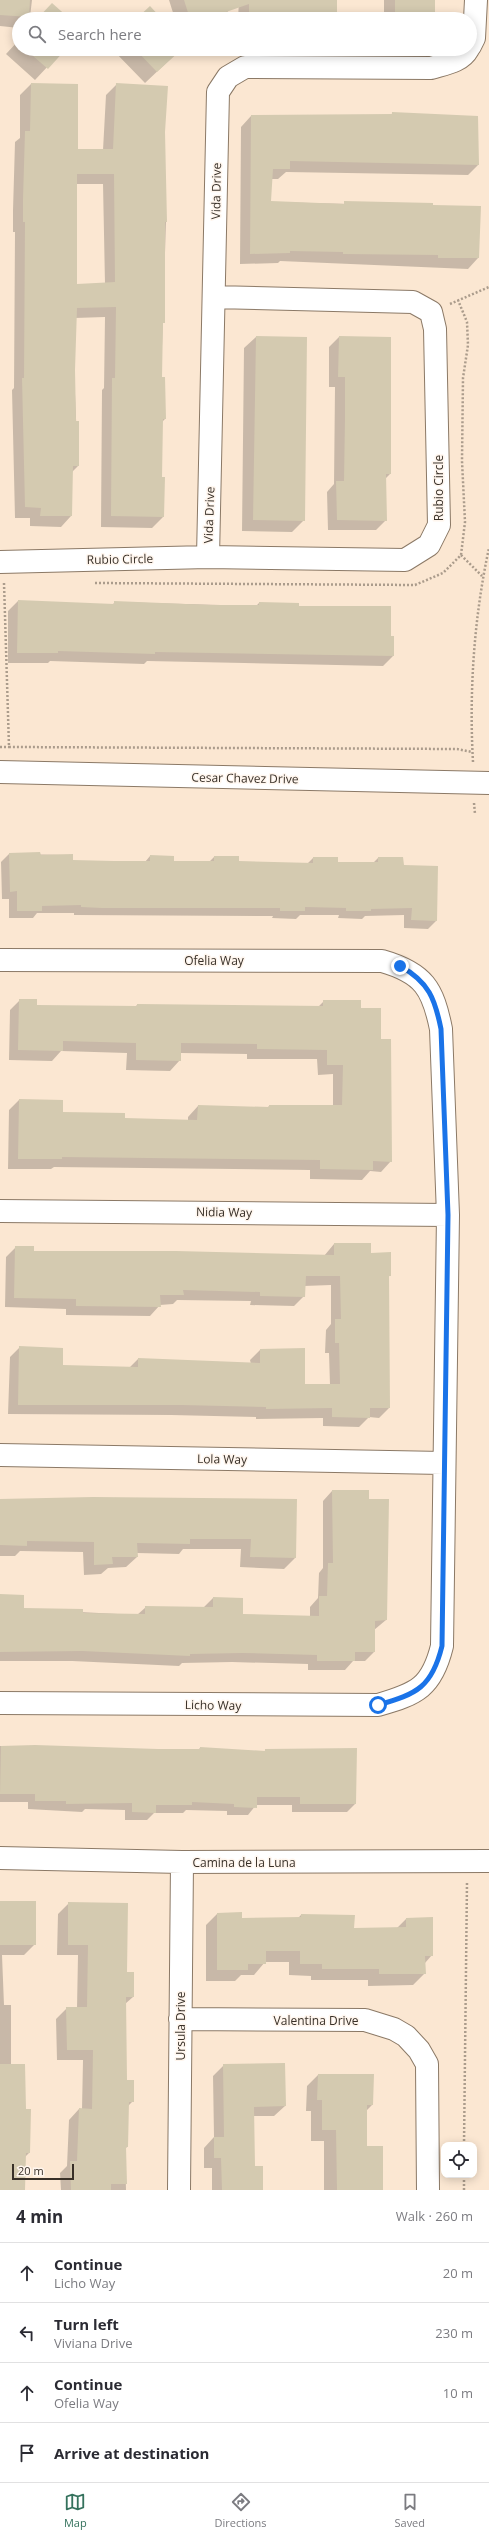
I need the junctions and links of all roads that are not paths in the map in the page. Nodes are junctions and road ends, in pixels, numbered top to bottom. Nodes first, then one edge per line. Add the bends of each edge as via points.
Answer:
1 (476, 0) edge
2 (475, 12) edge
3 (460, 56) edge
4 (214, 297) junction
5 (208, 557) junction
6 (0, 562) edge
7 (0, 772) edge
8 (481, 783) edge
9 (0, 960) edge
10 (0, 1211) edge
11 (448, 1215) junction
12 (0, 1455) edge
13 (443, 1463) junction
14 (0, 1703) edge
15 (0, 1858) edge
16 (489, 1861) edge
17 (182, 1862) junction
18 (180, 2020) junction
19 (179, 2190) edge
20 (428, 2190) edge

1 - 2 street
3 - 4 street, Vida Drive via 454,62 431,68 245,67 228,77 218,92
4 - 5 street, Vida Drive
4 - 5 street, Rubio Circle via 413,302 431,312 435,329 439,525 429,545 405,560
5 - 6 street, Rubio Circle
7 - 8 street, Cesar Chavez Drive
9 - 11 street, Ofelia Way via 382,961 400,966 423,982 436,1001 441,1029
10 - 11 street, Nidia Way
11 - 13 street
12 - 13 street, Lola Way
13 - 14 street, Licho Way via 442,1646 437,1664 422,1688 405,1698 378,1705
15 - 17 street, Camina de la Luna
16 - 17 street, Camina de la Luna
17 - 18 street, Ursula Drive
18 - 19 street, Ursula Drive
18 - 20 street, Valentina Drive via 365,2020 394,2029 406,2036 427,2064

